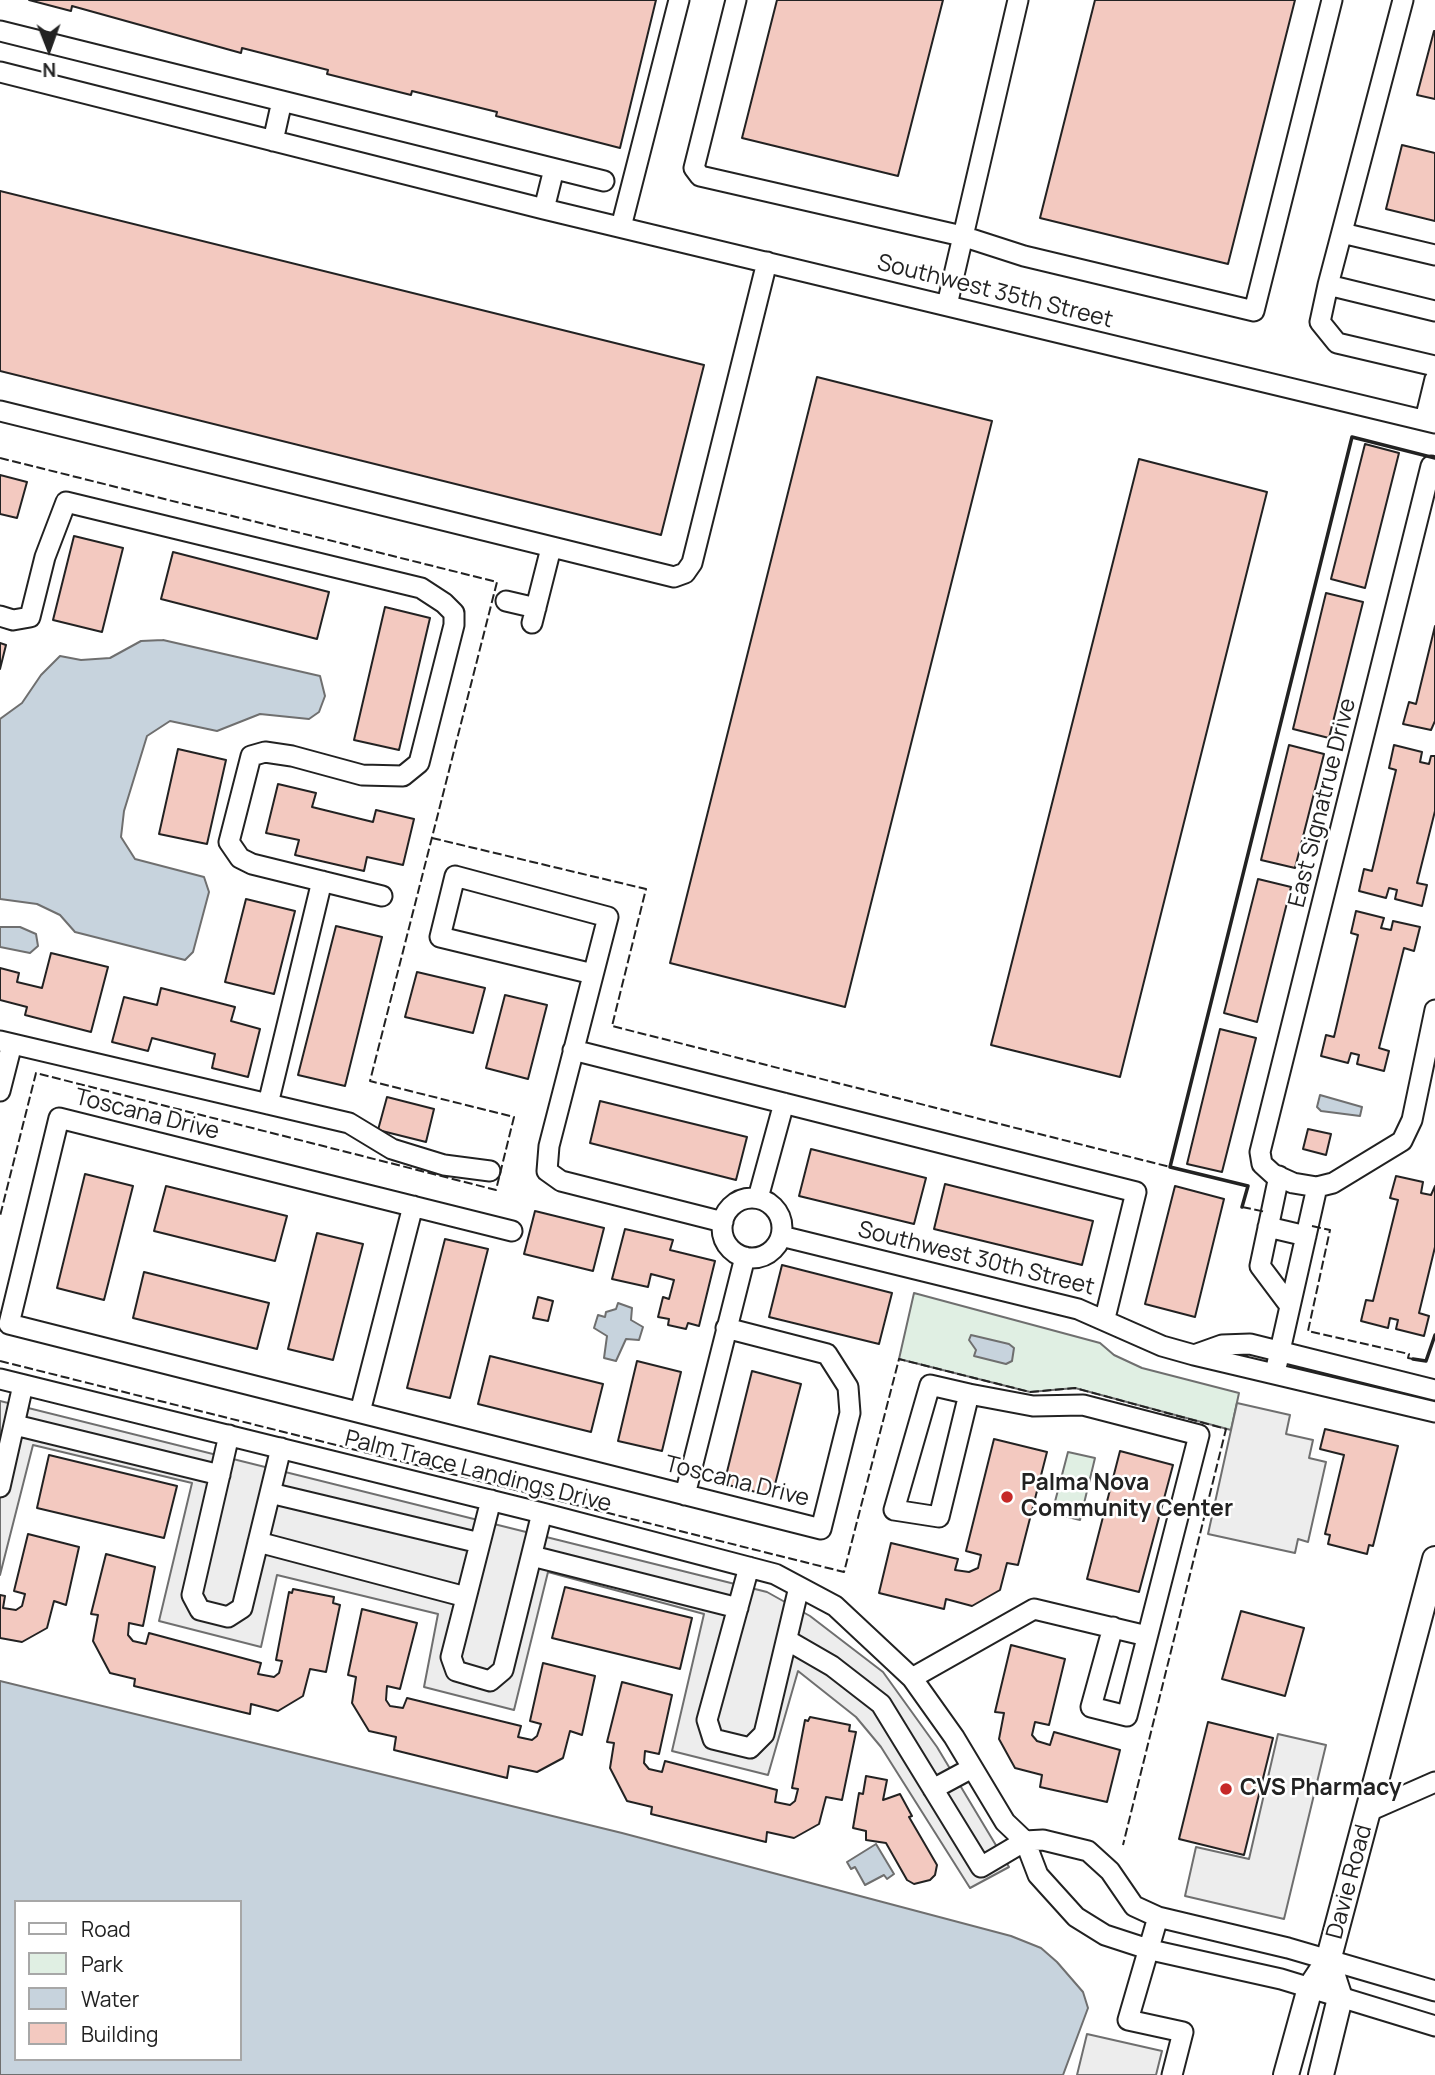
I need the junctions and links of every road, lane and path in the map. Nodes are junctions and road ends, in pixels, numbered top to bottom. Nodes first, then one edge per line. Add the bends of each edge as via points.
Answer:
1 (679, 0) edge
2 (736, 0) edge
3 (1018, 0) edge
4 (1332, 0) edge
5 (1403, 0) edge
6 (0, 31) edge
7 (0, 72) edge
8 (282, 101) junction
9 (273, 141) junction
10 (554, 169) junction
11 (604, 181) dead end
12 (544, 209) junction
13 (621, 227) junction
14 (1342, 233) junction
15 (962, 236) junction
16 (1435, 256) edge
17 (767, 262) junction
18 (1328, 285) junction
19 (947, 305) junction
20 (1435, 311) edge
21 (1435, 366) edge
22 (1435, 379) edge
23 (0, 411) edge
24 (1430, 422) edge
25 (1431, 466) dead end
26 (1425, 537) edge
27 (551, 548) junction
28 (506, 601) dead end
29 (0, 616) edge
30 (322, 881) junction
31 (382, 895) dead end
32 (593, 974) junction
33 (1435, 1010) edge
34 (6, 1042) edge
35 (573, 1051) junction
36 (0, 1091) edge
37 (783, 1103) junction
38 (268, 1104) junction
39 (491, 1171) dead end
40 (1279, 1177) junction
41 (1317, 1187) junction
42 (758, 1198) junction
43 (413, 1206) junction
44 (723, 1222) junction
45 (1268, 1227) junction
46 (512, 1231) dead end
47 (781, 1236) junction
48 (1306, 1236) junction
49 (745, 1257) junction
50 (1290, 1306) junction
51 (1105, 1318) junction
52 (726, 1328) junction
53 (1280, 1351) junction
54 (1194, 1355) junction
55 (1274, 1375) junction
56 (0, 1379) edge
57 (23, 1385) junction
58 (1435, 1390) edge
59 (969, 1394) junction
60 (360, 1412) junction
61 (1435, 1412) edge
62 (15, 1425) junction
63 (229, 1435) junction
64 (281, 1448) junction
65 (220, 1475) junction
66 (0, 1487) edge
67 (270, 1493) junction
68 (685, 1494) junction
69 (491, 1500) junction
70 (542, 1513) junction
71 (258, 1542) junction
72 (480, 1543) junction
73 (532, 1556) junction
74 (1435, 1559) edge
75 (748, 1567) junction
76 (799, 1587) junction
77 (466, 1597) junction
78 (738, 1608) junction
79 (1113, 1627) junction
80 (1147, 1636) junction
81 (787, 1640) junction
82 (912, 1678) junction
83 (972, 1768) junction
84 (1435, 1782) edge
85 (933, 1789) junction
86 (1368, 1811) junction
87 (1025, 1841) junction
88 (1158, 1917) junction
89 (1151, 1950) junction
90 (1328, 1961) junction
91 (1310, 1988) junction
92 (1435, 1992) edge
93 (1340, 1998) junction
94 (1435, 2026) edge
95 (1172, 2075) edge
96 (1286, 2075) edge
97 (1321, 2075) edge

1 - 13 street
2 - 15 street via 694,168 700,176
3 - 15 street
4 - 15 street via 1254,311 1024,256
5 - 14 street
6 - 8 street
7 - 9 street, Southwest 35th Street
8 - 9 street
8 - 10 street
9 - 12 street, Southwest 35th Street
10 - 11 street
10 - 12 street
12 - 13 street, Southwest 35th Street
13 - 17 street, Southwest 35th Street
14 - 16 street
14 - 18 street
15 - 19 street
17 - 19 street, Southwest 35th Street
17 - 27 street via 692,563 685,573 674,578
18 - 20 street
18 - 21 street via 1320,322 1337,344
19 - 24 street, Southwest 35th Street
22 - 24 street
23 - 27 street
25 - 26 street, East Signatrue Drive
26 - 40 street, East Signatrue Drive via 1261,1152 1262,1164
27 - 28 street via 534,616
29 - 30 street via 13,620 30,617 45,557 66,502 421,588 444,603 454,613 454,625 419,763 403,776 362,775 265,752 251,756 229,842 240,858 252,864
30 - 31 street
30 - 38 street
32 - 32 street via 608,917 455,876 440,937
32 - 35 street
33 - 41 street via 1407,1136 1333,1182
34 - 36 street
34 - 38 street
35 - 37 street
35 - 44 street via 547,1171 561,1181
37 - 42 street
37 - 51 street via 1136,1192
38 - 39 street via 349,1123 392,1149 443,1165
40 - 41 street
40 - 45 street
41 - 48 street
42 - 44 street via 740,1200
42 - 47 street via 781,1217
43 - 46 street, Toscana Drive
43 - 60 street
43 - 60 street, Toscana Drive via 59,1118 9,1324
44 - 49 street via 726,1244
45 - 48 street
45 - 50 street via 1259,1266
47 - 49 street via 767,1254
47 - 51 street, Southwest 30th Street
48 - 50 street
49 - 52 street
50 - 53 street
51 - 54 street, Southwest 30th Street via 1162,1346
52 - 68 street
52 - 68 street, Toscana Drive via 827,1354 848,1387 850,1413 821,1529
53 - 54 street via 1234,1343
53 - 55 street
53 - 58 street
54 - 55 street, Southwest 30th Street
55 - 61 street, Southwest 30th Street
56 - 57 street, Palm Trace Landings Drive
57 - 62 street
57 - 63 street, Palm Trace Landings Drive
59 - 59 street via 940,1517 894,1510 929,1385
59 - 80 street via 1033,1406 1083,1405 1199,1435
60 - 68 street, Toscana Drive
62 - 65 street
62 - 66 street
63 - 64 street, Palm Trace Landings Drive
63 - 65 street
64 - 67 street
64 - 69 street, Palm Trace Landings Drive
65 - 71 street via 192,1595 200,1610 228,1617 242,1608
67 - 71 street
67 - 72 street
69 - 70 street, Palm Trace Landings Drive
69 - 72 street
70 - 73 street
70 - 75 street, Palm Trace Landings Drive
71 - 77 street
72 - 77 street
73 - 77 street via 503,1670 489,1681 456,1671 451,1657
73 - 78 street
74 - 86 main road, Davie Road
75 - 76 street, Palm Trace Landings Drive
75 - 78 street
76 - 81 street
76 - 82 street, Palm Trace Landings Drive via 835,1606
78 - 81 street via 707,1720 713,1739 750,1748 764,1734
79 - 80 street
79 - 80 street via 1091,1707 1127,1716
79 - 82 street via 1034,1609
81 - 85 street via 832,1666 881,1704
82 - 83 street, Palm Trace Landings Drive
83 - 85 street
83 - 87 street, Palm Trace Landings Drive via 1005,1822
84 - 86 street
85 - 87 street via 981,1867
86 - 90 main road, Davie Road
87 - 88 street via 1043,1840 1088,1851 1110,1871 1134,1906
87 - 89 street, Palm Trace Landings Drive via 1038,1875 1076,1917 1105,1935
88 - 89 street
88 - 90 street
89 - 91 street, Palm Trace Landings Drive
89 - 95 street via 1128,2020 1184,2032
90 - 91 main road, Davie Road
90 - 92 street
90 - 93 main road, Davie Road
91 - 93 street, Palm Trace Landings Drive
91 - 96 main road, Davie Road
93 - 94 street, Palm Trace Landings Drive
93 - 97 main road

